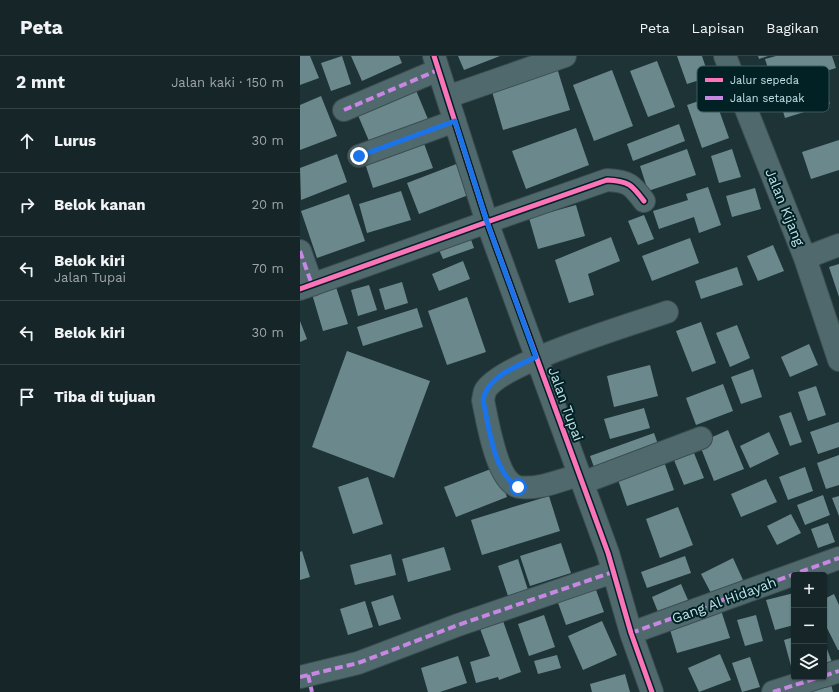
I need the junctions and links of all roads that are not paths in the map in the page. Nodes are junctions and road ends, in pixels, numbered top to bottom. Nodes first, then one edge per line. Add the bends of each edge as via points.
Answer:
1 (565, 56) edge
2 (725, 56) edge
3 (436, 63) edge
4 (729, 66) edge
5 (447, 97) junction
6 (344, 110) dead end
7 (747, 112) edge
8 (455, 121) junction
9 (359, 156) dead end
10 (644, 201) dead end
11 (487, 222) junction
12 (839, 245) edge
13 (300, 251) edge
14 (805, 258) junction
15 (306, 287) edge
16 (667, 312) dead end
17 (536, 357) junction
18 (839, 360) edge
19 (701, 438) dead end
20 (581, 479) junction
21 (839, 558) edge
22 (613, 572) junction
23 (632, 633) junction
24 (839, 671) edge
25 (827, 675) edge
26 (811, 680) edge
27 (307, 681) edge
28 (652, 692) edge
29 (773, 692) edge

1 - 5 street
2 - 4 street, Jalan Kijang
3 - 5 street, Jalan Tupai
3 - 6 street
5 - 8 street, Jalan Tupai
7 - 14 street, Jalan Kijang
8 - 9 street
8 - 11 street, Jalan Tupai
10 - 11 street via 629,184 608,180
11 - 15 street
11 - 17 street, Jalan Tupai
12 - 14 street
13 - 15 street
14 - 18 street, Jalan Kijang
16 - 17 street
17 - 20 street, Jalan Tupai
17 - 20 street via 513,369 485,391 483,400 495,456 510,482 518,487
19 - 20 street
20 - 22 street, Jalan Tupai
21 - 23 street, Gang Al Hidayah
22 - 23 street, Jalan Tupai
22 - 27 street via 458,625
23 - 28 street, Jalan Tupai
24 - 25 street
26 - 29 street

